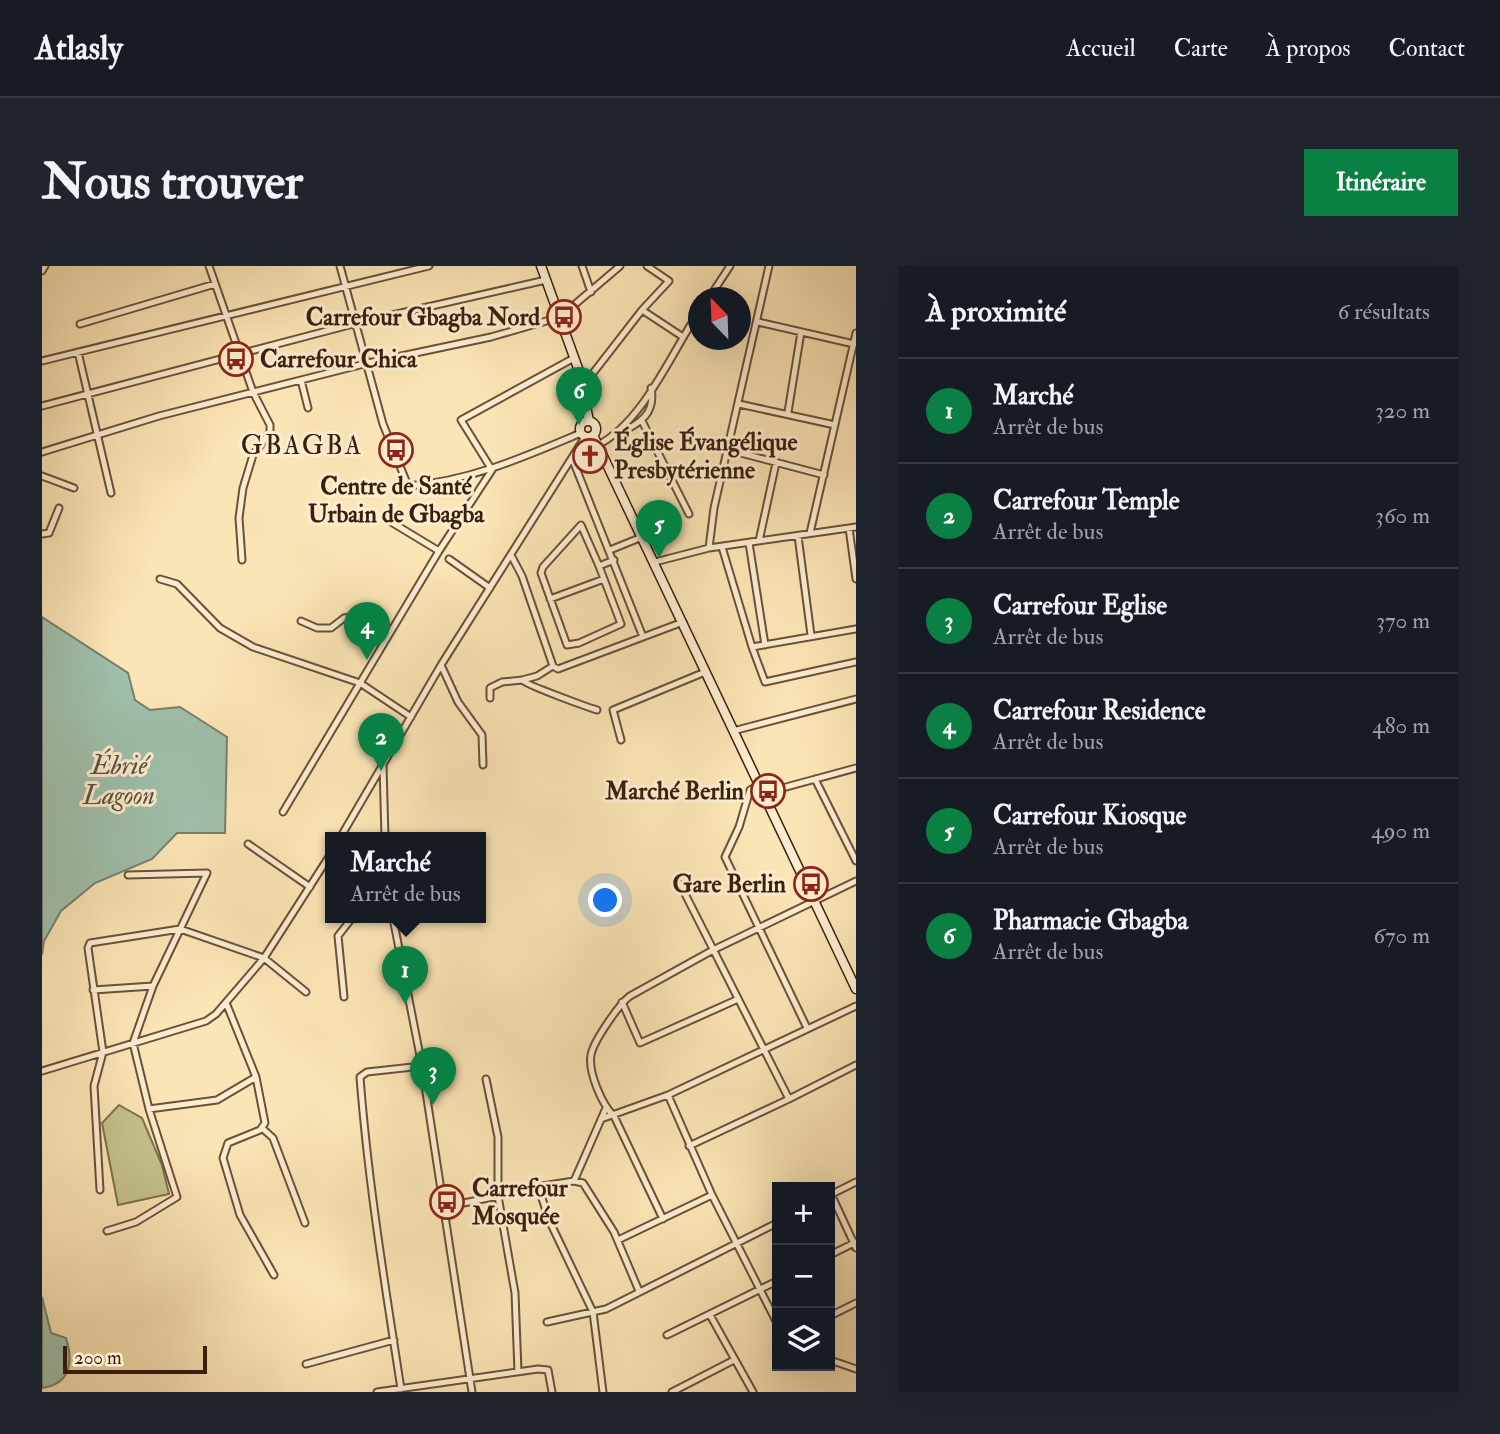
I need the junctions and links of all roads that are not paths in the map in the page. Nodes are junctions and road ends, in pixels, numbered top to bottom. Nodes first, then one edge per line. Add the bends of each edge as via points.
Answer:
1 (45, 266) edge
2 (209, 266) edge
3 (340, 266) edge
4 (429, 266) edge
5 (541, 266) edge
6 (582, 266) edge
7 (620, 266) edge
8 (647, 266) edge
9 (730, 266) edge
10 (769, 266) edge
11 (42, 271) edge
12 (546, 280) junction
13 (215, 284) junction
14 (346, 285) junction
15 (716, 287) edge
16 (591, 292) junction
17 (642, 310) junction
18 (226, 314) junction
19 (560, 317) junction
20 (758, 321) junction
21 (357, 323) junction
22 (80, 324) dead end
23 (688, 328) edge
24 (801, 332) junction
25 (856, 333) edge
26 (682, 337) junction
27 (854, 344) junction
28 (78, 352) junction
29 (239, 354) junction
30 (575, 358) junction
31 (42, 361) edge
32 (368, 363) junction
33 (301, 380) junction
34 (847, 383) junction
35 (856, 385) edge
36 (583, 386) junction
37 (651, 388) junction
38 (253, 392) junction
39 (88, 393) junction
40 (739, 404) junction
41 (42, 406) edge
42 (307, 408) dead end
43 (788, 412) junction
44 (589, 421) junction
45 (642, 421) junction
46 (835, 425) junction
47 (97, 434) junction
48 (587, 435) junction
49 (613, 437) junction
50 (598, 445) junction
51 (729, 450) junction
52 (42, 452) edge
53 (572, 458) junction
54 (776, 463) junction
55 (492, 470) junction
56 (824, 475) junction
57 (42, 476) edge
58 (74, 488) dead end
59 (111, 493) dead end
60 (59, 508) dead end
61 (689, 514) dead end
62 (391, 522) dead end
63 (853, 527) edge
64 (810, 533) junction
65 (42, 534) edge
66 (798, 536) junction
67 (642, 537) junction
68 (759, 541) junction
69 (749, 543) junction
70 (722, 547) junction
71 (709, 548) junction
72 (610, 550) junction
73 (439, 551) junction
74 (512, 557) junction
75 (449, 559) dead end
76 (242, 560) dead end
77 (614, 560) junction
78 (655, 562) junction
79 (599, 566) junction
80 (160, 579) dead end
81 (604, 579) junction
82 (856, 579) edge
83 (490, 588) junction
84 (550, 599) junction
85 (301, 621) dead end
86 (682, 622) junction
87 (856, 629) edge
88 (811, 635) junction
89 (643, 637) junction
90 (386, 639) junction
91 (765, 645) junction
92 (752, 647) junction
93 (856, 662) edge
94 (441, 665) junction
95 (553, 666) junction
96 (705, 672) junction
97 (522, 680) junction
98 (360, 683) junction
99 (490, 698) dead end
100 (856, 699) edge
101 (597, 710) dead end
102 (411, 717) junction
103 (733, 731) junction
104 (621, 740) dead end
105 (383, 765) junction
106 (483, 765) dead end
107 (856, 768) edge
108 (815, 779) junction
109 (760, 784) junction
110 (764, 793) junction
111 (284, 812) dead end
112 (344, 832) edge
113 (385, 832) edge
114 (248, 844) dead end
115 (856, 860) edge
116 (325, 863) edge
117 (128, 875) dead end
118 (856, 881) edge
119 (680, 884) dead end
120 (310, 887) junction
121 (813, 901) junction
122 (348, 923) edge
123 (394, 923) edge
124 (758, 928) junction
125 (180, 929) junction
126 (713, 950) junction
127 (264, 958) junction
128 (153, 986) junction
129 (856, 989) edge
130 (93, 990) junction
131 (306, 992) dead end
132 (344, 997) dead end
133 (736, 1000) junction
134 (622, 1002) junction
135 (227, 1005) junction
136 (856, 1006) edge
137 (807, 1028) junction
138 (133, 1043) junction
139 (762, 1050) junction
140 (103, 1052) junction
141 (856, 1065) edge
142 (422, 1066) junction
143 (42, 1071) edge
144 (256, 1077) junction
145 (486, 1079) dead end
146 (668, 1095) junction
147 (789, 1099) junction
148 (606, 1108) junction
149 (149, 1109) junction
150 (614, 1116) junction
151 (601, 1119) junction
152 (262, 1128) junction
153 (689, 1146) junction
154 (574, 1181) junction
155 (856, 1182) edge
156 (539, 1189) junction
157 (100, 1190) dead end
158 (835, 1192) edge
159 (498, 1194) junction
160 (712, 1195) junction
161 (835, 1204) edge
162 (444, 1207) junction
163 (663, 1219) junction
164 (305, 1223) dead end
165 (772, 1226) edge
166 (107, 1231) dead end
167 (618, 1240) junction
168 (855, 1244) edge
169 (736, 1245) junction
170 (835, 1253) edge
171 (274, 1275) dead end
172 (772, 1284) edge
173 (760, 1290) junction
174 (639, 1291) junction
175 (856, 1303) edge
176 (593, 1312) junction
177 (772, 1313) edge
178 (835, 1314) edge
179 (710, 1315) junction
180 (547, 1322) dead end
181 (667, 1335) dead end
182 (394, 1340) junction
183 (734, 1360) junction
184 (835, 1362) edge
185 (306, 1364) dead end
186 (856, 1369) edge
187 (518, 1372) junction
188 (470, 1378) junction
189 (401, 1389) junction
190 (753, 1391) edge
191 (377, 1392) edge
192 (472, 1392) edge
193 (552, 1392) edge
194 (603, 1392) edge
195 (672, 1392) edge
196 (761, 1392) edge

1 - 11 street
2 - 13 street
3 - 14 street
4 - 14 street
5 - 12 street
6 - 16 street
7 - 16 street
8 - 17 street via 669,281
9 - 15 street
10 - 20 street
12 - 19 street
12 - 21 street
13 - 18 street
13 - 22 street
14 - 18 street
14 - 21 street
16 - 19 street
17 - 26 street
17 - 36 street
18 - 28 street
18 - 29 street
19 - 30 street
19 - 32 street
20 - 24 street
20 - 40 street
21 - 29 street
21 - 32 street
23 - 26 street
24 - 27 street
24 - 43 street
25 - 27 street
26 - 37 street
27 - 34 street
28 - 31 street
28 - 39 street
29 - 38 street
29 - 39 street
30 - 36 street
30 - 55 street via 460,420
32 - 33 street
32 - 55 street via 383,425 408,486
33 - 38 street
33 - 42 street
34 - 35 street
34 - 46 street
36 - 44 street
37 - 45 street via 652,407
37 - 49 street
38 - 47 street
38 - 76 street via 270,432 253,455 239,506
39 - 41 street
39 - 47 street
40 - 43 street
40 - 51 street
43 - 46 street
44 - 48 street via 581,426
44 - 48 street via 597,428
45 - 49 street
45 - 61 street
46 - 56 street
47 - 52 street
47 - 59 street
48 - 50 street
48 - 53 street
48 - 55 street
49 - 50 street
50 - 67 street
51 - 54 street
51 - 71 street
53 - 72 street
53 - 74 street
54 - 56 street
54 - 68 street
55 - 73 street
56 - 64 street
57 - 58 street
60 - 65 street via 48,533
62 - 73 street
63 - 64 street
63 - 82 street
64 - 66 street
66 - 68 street
66 - 88 street
67 - 72 street
67 - 78 street
68 - 69 street
69 - 70 street
69 - 91 street
70 - 71 street
70 - 92 street
71 - 78 street
72 - 77 street
73 - 90 street
74 - 83 street
74 - 95 street
75 - 83 street
77 - 79 street
77 - 89 street
78 - 86 street
79 - 81 street
79 - 84 street via 581,525 543,567
80 - 98 street via 177,584 220,628 253,647
81 - 84 street
81 - 84 street via 621,624 579,643 567,645
83 - 94 street
85 - 90 street via 331,628 351,617
86 - 89 street
86 - 96 street
87 - 88 street
88 - 91 street
89 - 95 street via 558,669
90 - 98 street
91 - 92 street
92 - 93 street via 765,682
94 - 102 street
94 - 106 street via 458,702 482,735
95 - 97 street
96 - 103 street
96 - 104 street via 613,710
97 - 99 street via 489,688
97 - 101 street
98 - 102 street
98 - 111 street
100 - 103 street
102 - 105 street
103 - 109 street
105 - 112 street
105 - 113 street
107 - 108 street
108 - 110 street
108 - 115 street
109 - 110 street
109 - 124 street via 750,790 725,857
110 - 121 street
114 - 120 street
116 - 120 street
117 - 125 street via 207,873
118 - 121 street
119 - 126 street
120 - 127 street
121 - 124 street
121 - 129 street
122 - 132 street via 338,936
123 - 142 street
124 - 126 street
124 - 137 street
125 - 127 street
125 - 128 street
125 - 130 street via 90,943
126 - 133 street
126 - 134 street
127 - 131 street
127 - 135 street
128 - 130 street
128 - 138 street
130 - 140 street
133 - 134 street via 640,1042
133 - 139 street
134 - 148 street via 591,1055
135 - 138 street via 206,1021
135 - 144 street
136 - 137 street
137 - 139 street
138 - 140 street
138 - 149 street
139 - 146 street
139 - 147 street
140 - 143 street
140 - 157 street via 94,1086
141 - 147 street
142 - 162 street
142 - 182 street via 367,1072 360,1077 370,1189
144 - 149 street via 217,1100
144 - 152 street via 265,1118
145 - 159 street via 498,1137
146 - 150 street
146 - 153 street
147 - 153 street
148 - 150 street
148 - 151 street
149 - 166 street via 177,1197 136,1222
150 - 151 street
150 - 163 street
151 - 154 street
152 - 164 street via 273,1138
152 - 171 street via 228,1143 223,1158 242,1220
153 - 160 street
154 - 156 street
154 - 167 street via 585,1185
155 - 158 street
156 - 159 street
156 - 176 street
159 - 162 street
159 - 187 street via 515,1293
160 - 163 street
160 - 169 street
161 - 168 street
162 - 188 street
163 - 167 street
165 - 169 street
167 - 174 street
168 - 170 street
169 - 173 street
169 - 174 street
172 - 173 street
173 - 177 street
173 - 179 street
174 - 176 street
175 - 178 street
176 - 180 street
176 - 194 street
179 - 181 street
179 - 183 street
182 - 185 street
182 - 189 street
183 - 190 street
183 - 195 street
184 - 186 street
187 - 188 street
187 - 193 street via 548,1370
188 - 189 street
188 - 192 street
189 - 191 street
190 - 196 street

